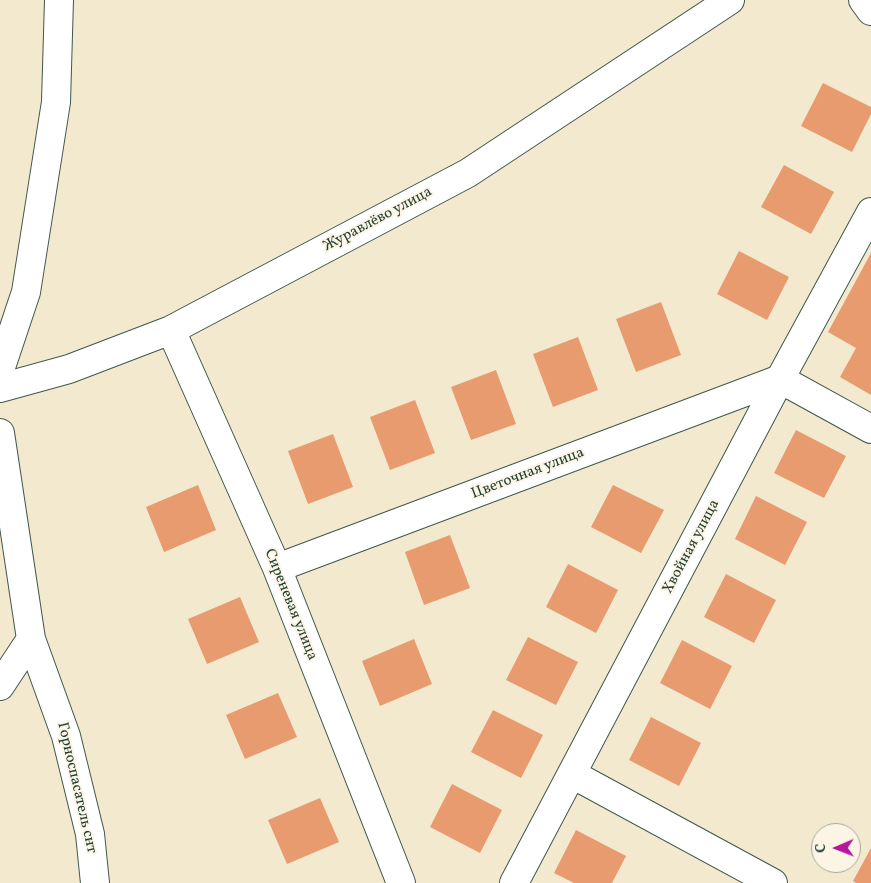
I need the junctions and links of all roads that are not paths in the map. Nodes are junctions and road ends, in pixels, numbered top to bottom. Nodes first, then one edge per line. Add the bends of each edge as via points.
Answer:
1 (59, 0) edge
2 (730, 0) edge
3 (863, 0) edge
4 (871, 11) edge
5 (871, 212) edge
6 (171, 330) junction
7 (0, 370) edge
8 (780, 379) junction
9 (0, 388) edge
10 (871, 429) edge
11 (0, 433) edge
12 (277, 568) junction
13 (31, 638) junction
14 (0, 686) edge
15 (572, 774) junction
16 (95, 883) edge
17 (401, 883) edge
18 (514, 883) edge
19 (773, 883) edge

1 - 7 street via 56,102 26,292
2 - 6 street, Журавлёво улица via 468,173
3 - 4 street
5 - 8 street, Хвойная улица
6 - 9 street, Журавлёво улица via 69,369
6 - 12 street, Сиреневая улица
8 - 10 street
8 - 12 street, Цветочная улица
8 - 15 street, Хвойная улица
11 - 13 street, Горноспасатель снт
12 - 17 street, Сиреневая улица
13 - 14 street
13 - 16 street, Горноспасатель снт via 66,736 90,834
15 - 18 street, Хвойная улица
15 - 19 street

